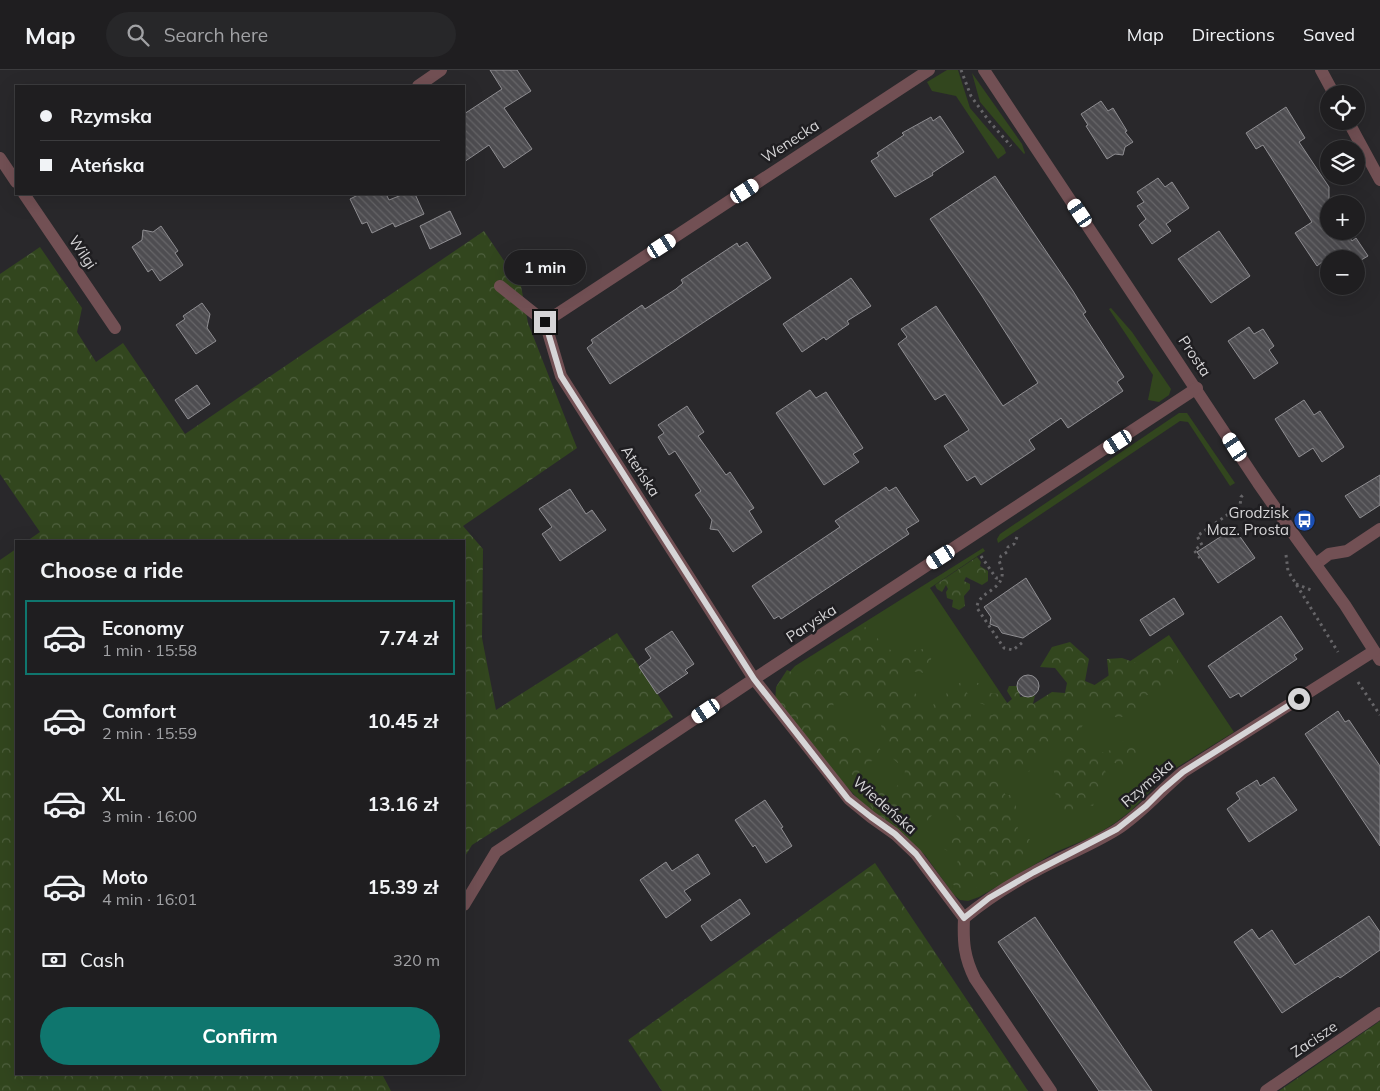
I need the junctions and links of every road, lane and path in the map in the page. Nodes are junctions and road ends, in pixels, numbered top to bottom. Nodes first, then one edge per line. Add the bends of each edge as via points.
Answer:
1 (441, 70) edge
2 (929, 70) edge
3 (984, 70) edge
4 (1322, 70) edge
5 (419, 85) edge
6 (1330, 85) edge
7 (1353, 130) edge
8 (0, 158) edge
9 (15, 180) edge
10 (1380, 180) edge
11 (25, 195) edge
12 (500, 286) dead end
13 (545, 322) junction
14 (115, 328) dead end
15 (1197, 388) junction
16 (1241, 502) dead end
17 (1380, 529) edge
18 (1017, 537) dead end
19 (981, 556) dead end
20 (1200, 558) dead end
21 (1316, 564) junction
22 (998, 578) junction
23 (1023, 642) dead end
24 (1377, 655) edge
25 (754, 679) junction
26 (465, 903) edge
27 (964, 918) junction
28 (1380, 1013) edge
29 (1051, 1091) edge
30 (1266, 1091) edge

1 - 5 street
2 - 13 street, Wenecka
3 - 15 street, Prosta
4 - 6 street
7 - 10 street
8 - 9 street
11 - 14 street, Wilgi
12 - 13 street
13 - 25 street, Ateńska via 561,376
15 - 21 street, Prosta
15 - 25 street, Paryska
16 - 20 path via 1240,506 1197,536 1202,545 1194,550
17 - 21 street via 1347,551 1329,554
18 - 22 path via 1001,556 1002,571
19 - 22 path
21 - 24 street, Prosta
22 - 23 path via 995,588 977,602 977,608 1004,648 1013,650
24 - 27 street, Rzymska via 1183,772 1117,829 996,894
25 - 26 street, Paryska via 496,852
25 - 27 street, Wiedeńska via 848,799 916,854
27 - 29 street via 964,947 975,978
28 - 30 street, Zacisze

